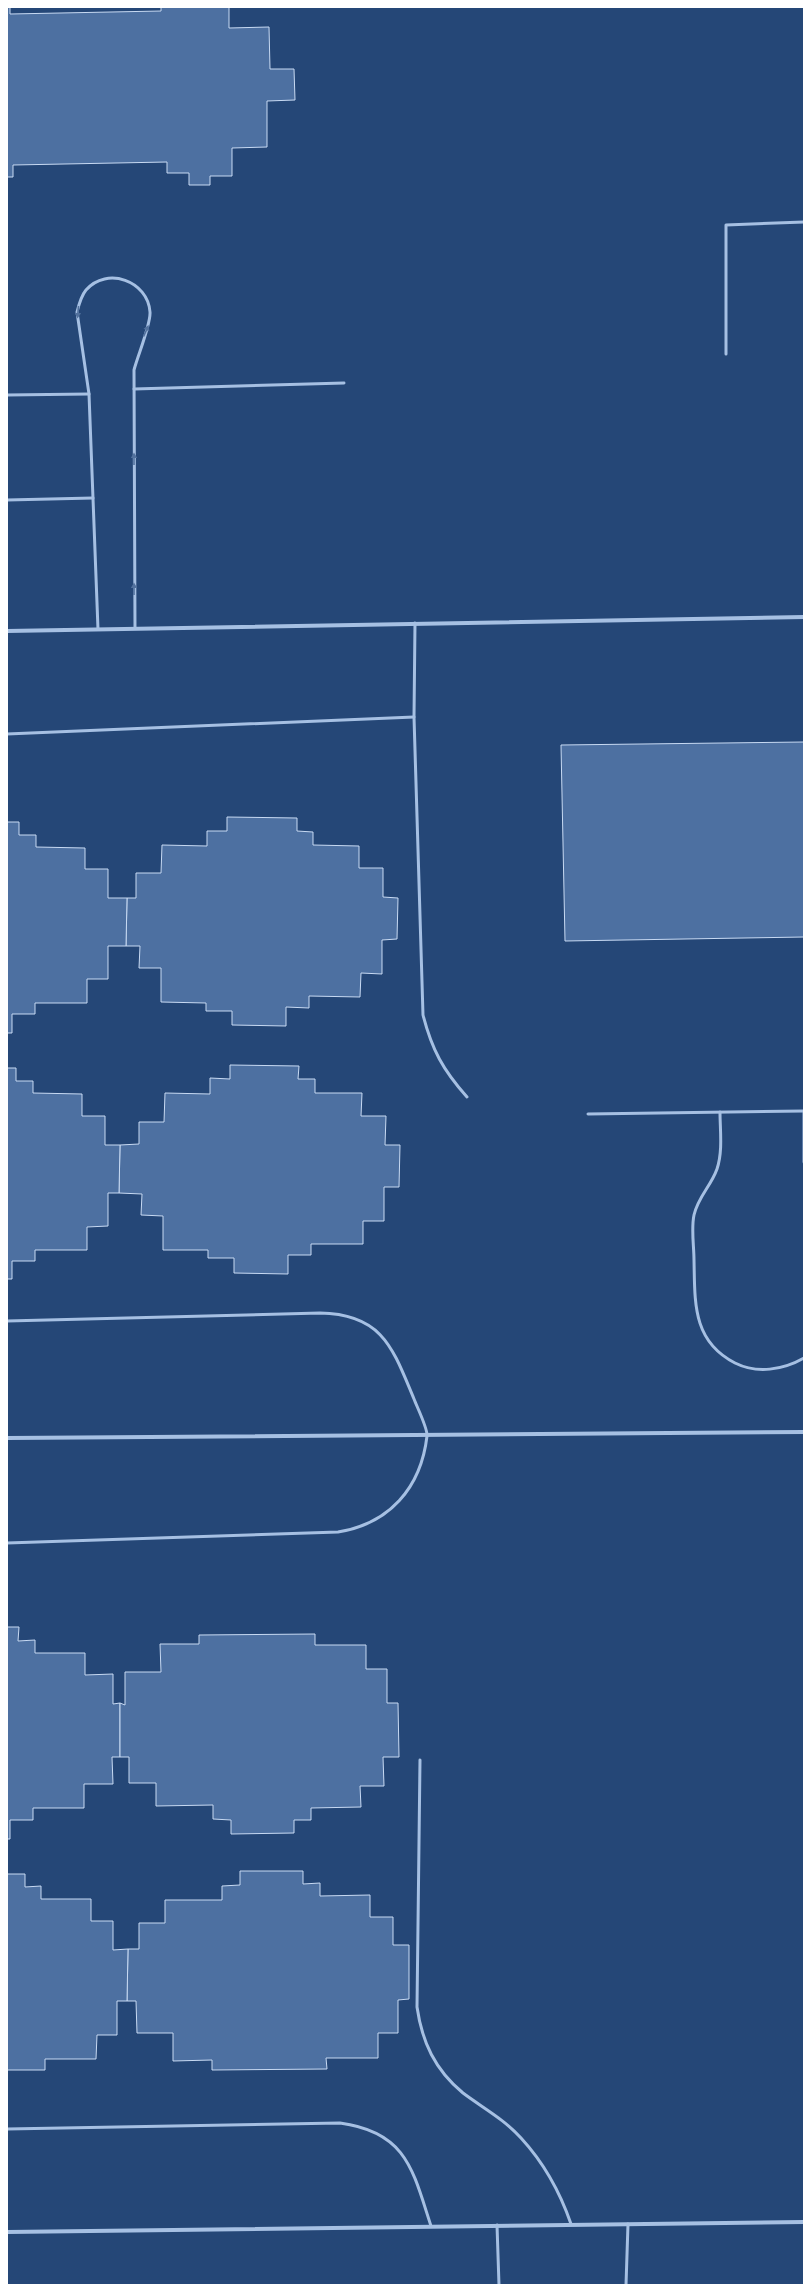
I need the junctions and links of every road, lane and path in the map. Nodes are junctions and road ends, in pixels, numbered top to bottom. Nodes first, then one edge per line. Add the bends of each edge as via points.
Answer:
1 (804, 222) edge
2 (726, 354) dead end
3 (344, 383) dead end
4 (134, 388) junction
5 (89, 394) junction
6 (7, 395) edge
7 (93, 498) junction
8 (7, 500) edge
9 (804, 617) edge
10 (414, 624) junction
11 (134, 628) junction
12 (98, 629) junction
13 (7, 631) edge
14 (414, 717) junction
15 (7, 734) edge
16 (467, 1097) dead end
17 (804, 1111) edge
18 (720, 1112) junction
19 (588, 1114) dead end
20 (804, 1162) edge
21 (7, 1321) edge
22 (804, 1358) edge
23 (804, 1432) edge
24 (428, 1434) junction
25 (7, 1438) edge
26 (7, 1543) edge
27 (420, 1760) dead end
28 (7, 2129) edge
29 (804, 2222) edge
30 (571, 2224) junction
31 (628, 2224) junction
32 (497, 2225) junction
33 (431, 2226) junction
34 (7, 2232) edge
35 (498, 2285) edge
36 (626, 2285) edge

1 - 2 lane via 726,225
3 - 4 lane
4 -> 5 lane via 138,352 149,324 148,300 141,289 131,282 120,278 107,278 86,290 77,312
11 -> 4 lane
5 - 6 lane
5 - 7 lane
7 - 8 lane
7 - 12 lane
9 - 10 street
10 - 11 street
10 - 14 lane
11 - 12 street
12 - 13 street
14 - 15 lane
14 - 16 lane via 423,1015 438,1060
17 - 18 lane
17 - 20 lane
18 - 19 lane
18 - 22 lane via 720,1160 713,1179 701,1196 694,1216 697,1317 713,1347 740,1366 774,1370 791,1366
21 - 24 lane via 337,1313 368,1325 392,1348
23 - 24 street
24 - 25 street
24 - 26 lane via 418,1469 404,1496 382,1517 354,1530
27 - 30 lane via 416,2007 426,2046 449,2080 521,2137 537,2157 563,2200
28 - 33 lane via 340,2123 356,2125 385,2138 407,2161
29 - 31 street
30 - 31 street
30 - 32 street
31 - 36 lane
32 - 33 street
32 - 35 lane
33 - 34 street

